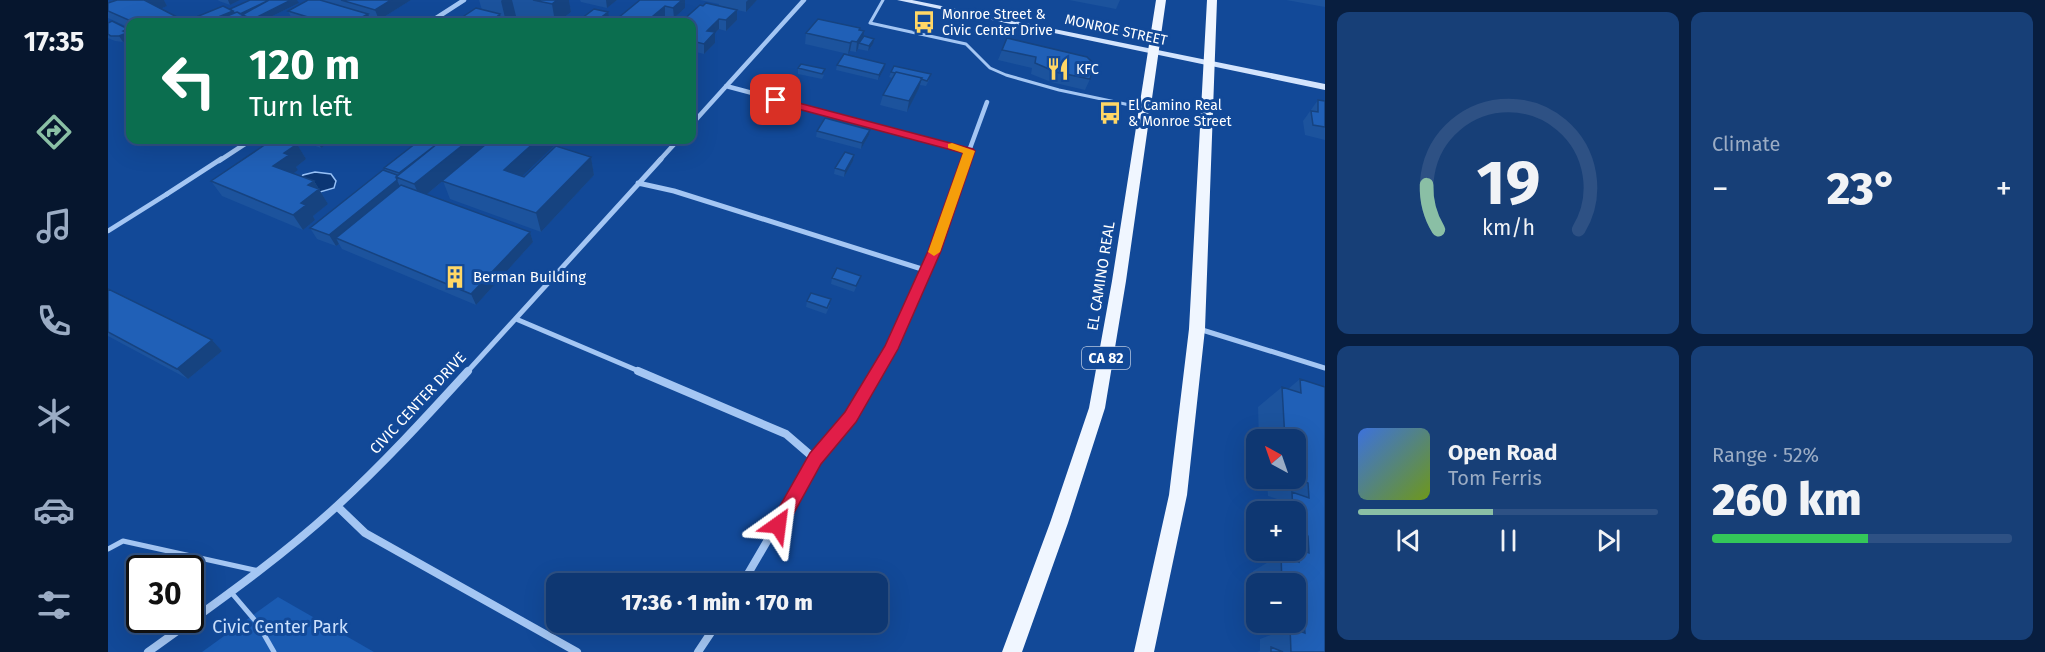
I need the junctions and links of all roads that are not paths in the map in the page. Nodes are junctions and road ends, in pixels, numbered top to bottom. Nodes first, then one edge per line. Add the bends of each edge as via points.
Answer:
1 (465, 0) edge
2 (804, 0) edge
3 (883, 0) edge
4 (901, 0) edge
5 (1161, 0) edge
6 (1212, 0) edge
7 (436, 18) edge
8 (1154, 52) junction
9 (1209, 64) junction
10 (726, 86) junction
11 (1325, 87) edge
12 (987, 102) dead end
13 (1146, 108) junction
14 (696, 120) edge
15 (245, 144) edge
16 (674, 144) edge
17 (969, 151) junction
18 (639, 183) junction
19 (167, 194) joint
20 (108, 231) edge
21 (925, 270) junction
22 (516, 319) junction
23 (1197, 329) junction
24 (1325, 368) edge
25 (815, 459) junction
26 (337, 506) junction
27 (108, 549) edge
28 (261, 571) junction
29 (749, 573) edge
30 (230, 591) junction
31 (711, 633) edge
32 (147, 652) edge
33 (274, 652) edge
34 (577, 652) edge
35 (698, 652) edge
36 (1012, 652) edge
37 (1144, 652) edge

1 - 7 street
2 - 10 street
3 - 13 lane via 870,23 966,44 990,68 1006,75
4 - 8 main road, MONROE STREET
5 - 8 main road, EL CAMINO REAL / CA 82
6 - 9 main road
8 - 9 main road, MONROE STREET
8 - 13 main road, EL CAMINO REAL / CA 82
9 - 11 main road, MONROE STREET
9 - 23 main road
10 - 14 street
10 - 17 street
12 - 17 street
13 - 36 main road, EL CAMINO REAL / CA 82 via 1096,408
15 - 19 street
16 - 18 street, CIVIC CENTER DRIVE
17 - 21 street
18 - 21 street
18 - 22 street, CIVIC CENTER DRIVE
19 - 20 lane
21 - 25 street via 891,349 850,417
22 - 25 street via 786,434
22 - 26 street, CIVIC CENTER DRIVE via 415,429
23 - 24 street
23 - 37 main road via 1178,495
25 - 29 street
26 - 28 street, CIVIC CENTER DRIVE
26 - 34 street via 365,533
27 - 28 lane via 123,541
28 - 30 street, CIVIC CENTER DRIVE
30 - 32 street, CIVIC CENTER DRIVE
30 - 33 lane via 258,624
31 - 35 street

